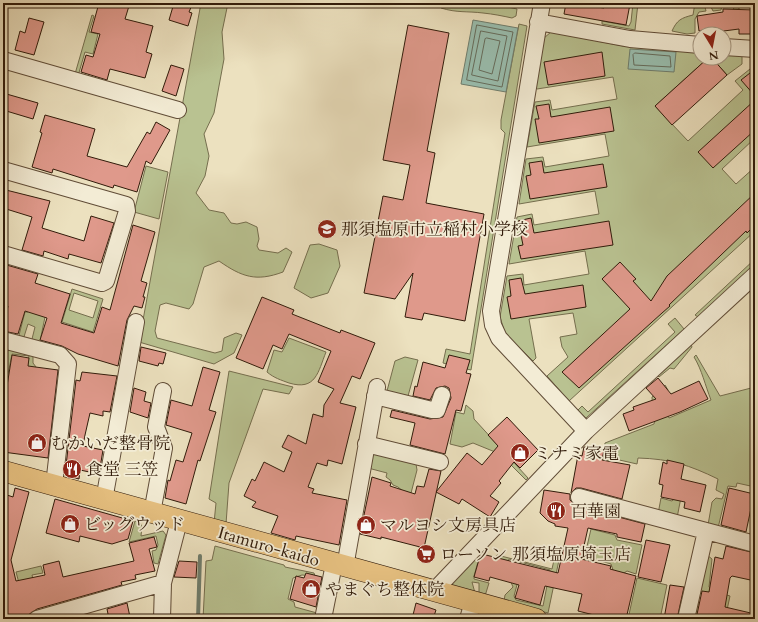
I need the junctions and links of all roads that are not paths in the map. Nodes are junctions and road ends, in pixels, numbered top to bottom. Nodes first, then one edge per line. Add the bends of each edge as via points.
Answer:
1 (542, 3) edge
2 (538, 22) junction
3 (692, 44) edge
4 (732, 48) edge
5 (755, 49) edge
6 (3, 60) edge
7 (178, 110) dead end
8 (3, 170) edge
9 (3, 254) edge
10 (755, 274) edge
11 (136, 322) dead end
12 (3, 340) edge
13 (163, 391) dead end
14 (442, 394) dead end
15 (586, 431) junction
16 (366, 444) junction
17 (440, 462) dead end
18 (3, 472) edge
19 (54, 486) junction
20 (579, 497) dead end
21 (104, 500) junction
22 (152, 513) junction
23 (179, 521) junction
24 (706, 531) junction
25 (755, 544) edge
26 (339, 565) junction
27 (163, 583) junction
28 (434, 590) junction
29 (471, 610) edge
30 (37, 619) edge
31 (162, 619) edge
32 (323, 619) edge
33 (536, 619) edge
34 (686, 619) edge

1 - 2 street
2 - 3 street via 630,39
2 - 15 street via 491,311 493,325 499,338
4 - 5 street
6 - 7 street
8 - 9 street via 126,205 127,211 106,281 102,283
10 - 15 street
11 - 21 street
12 - 19 street via 60,355 68,364
13 - 22 street via 156,427 164,448
14 - 16 street via 437,410 432,410 376,391
15 - 28 street
16 - 17 street
16 - 26 street
18 - 19 main road, Itamuro-kaido
19 - 21 main road, Itamuro-kaido
20 - 24 street
21 - 22 main road, Itamuro-kaido
22 - 23 main road, Itamuro-kaido
23 - 26 main road, Itamuro-kaido
23 - 27 street
24 - 25 street
24 - 34 street
26 - 28 main road, Itamuro-kaido
26 - 32 street
27 - 30 street
27 - 31 street
28 - 29 main road, Itamuro-kaido
29 - 33 main road, Itamuro-kaido

